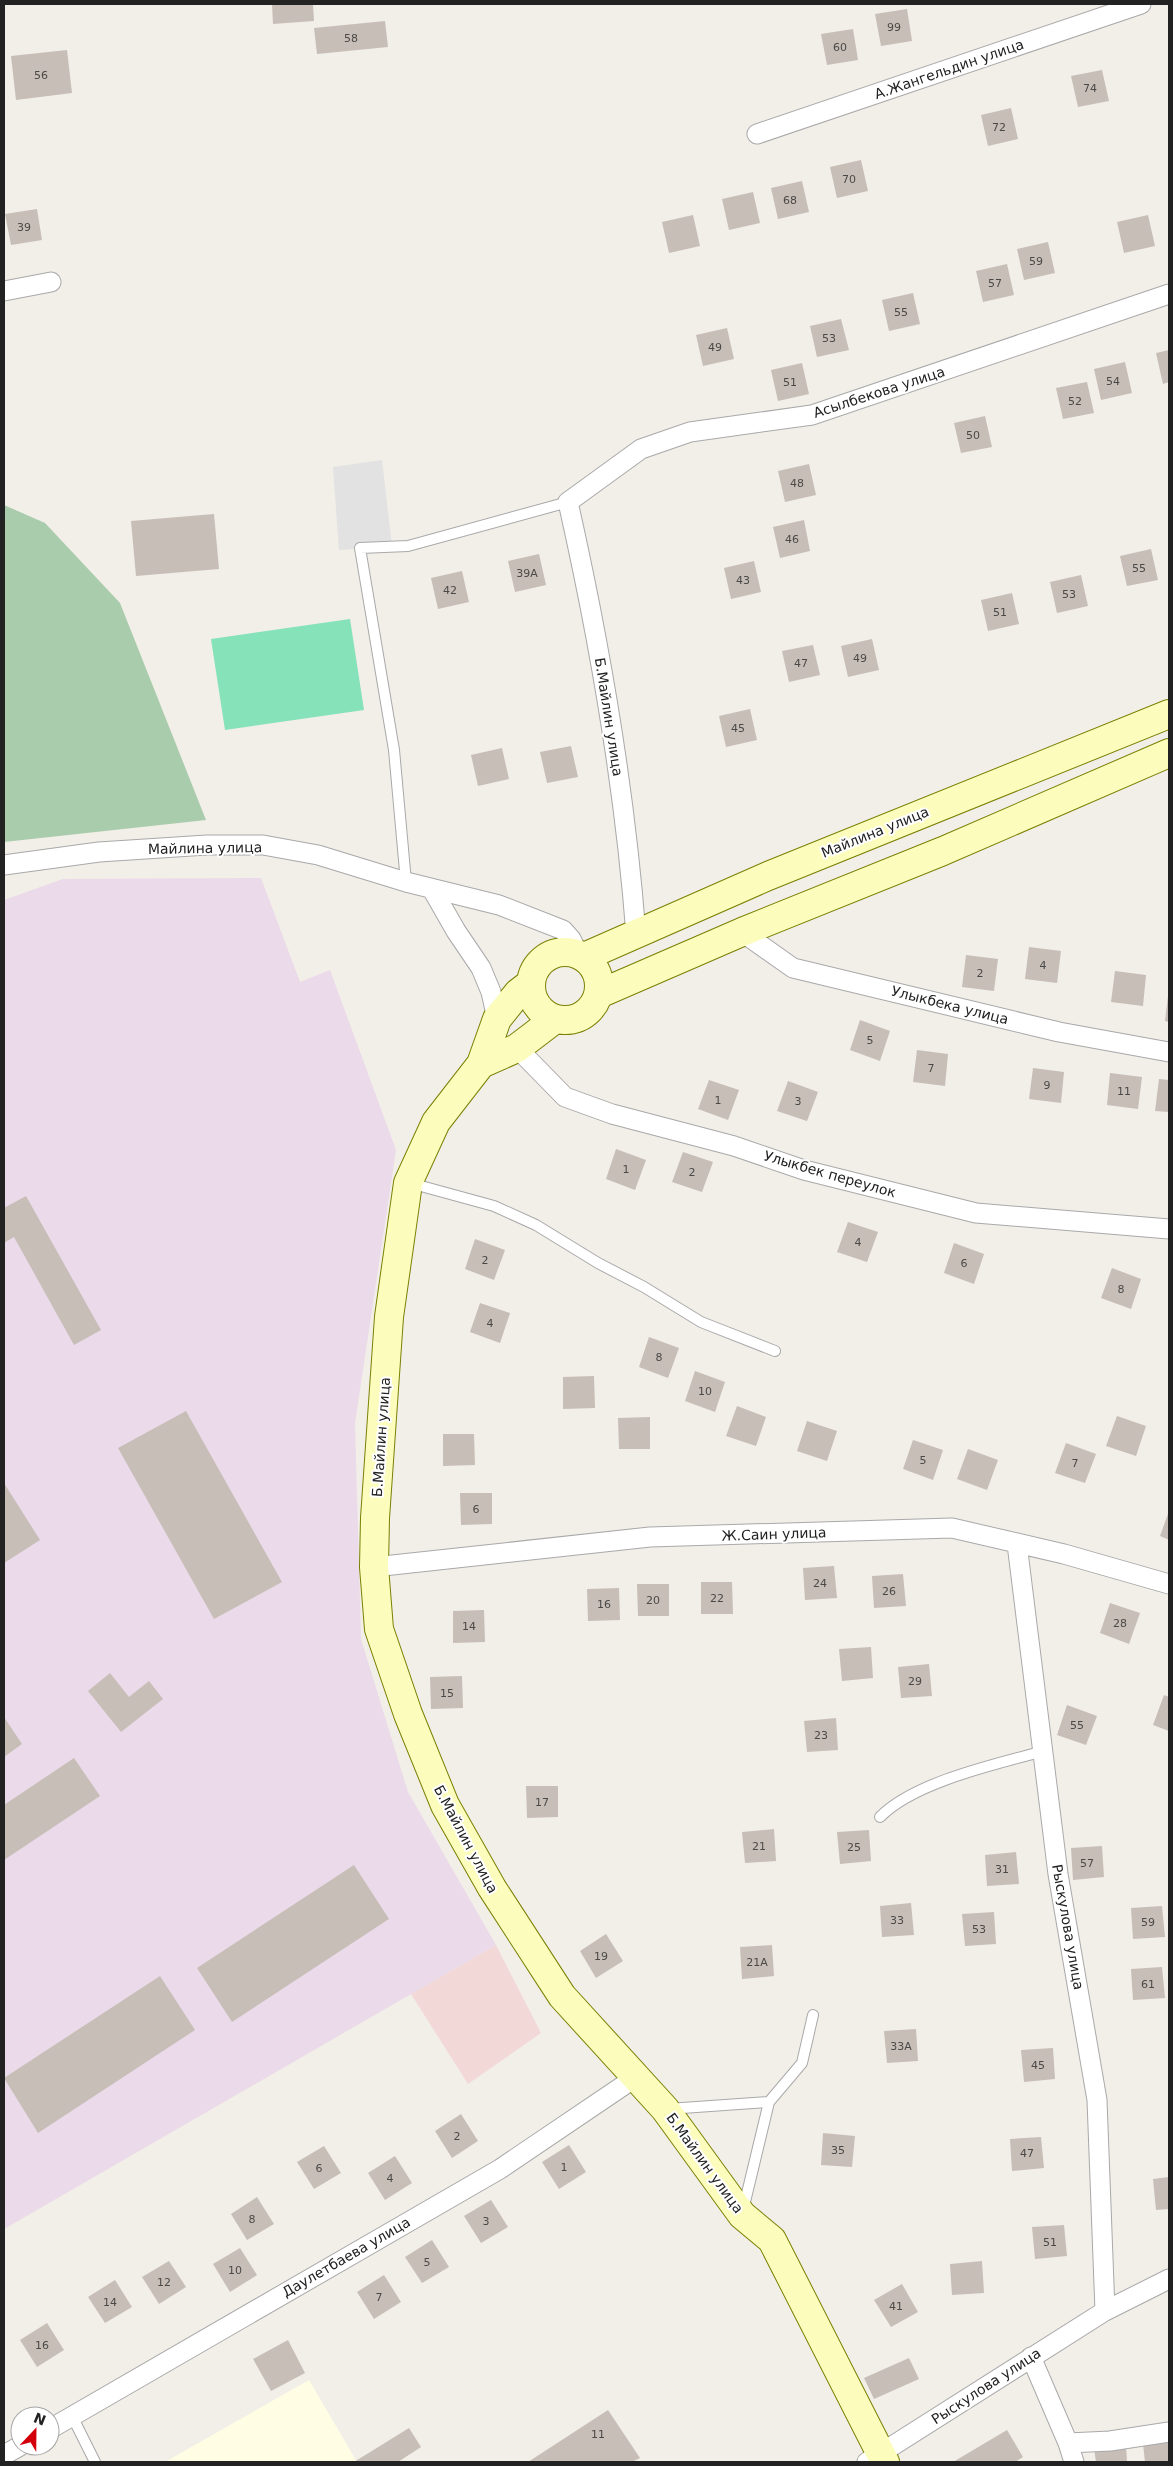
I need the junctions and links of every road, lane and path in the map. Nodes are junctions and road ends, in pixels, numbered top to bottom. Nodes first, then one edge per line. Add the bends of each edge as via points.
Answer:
1 (1141, 4) edge
2 (757, 134) dead end
3 (51, 282) dead end
4 (4, 291) edge
5 (1169, 294) edge
6 (568, 502) junction
7 (1169, 714) edge
8 (1169, 753) edge
9 (4, 865) edge
10 (406, 882) junction
11 (432, 889) junction
12 (742, 932) junction
13 (636, 936) junction
14 (582, 956) junction
15 (531, 983) junction
16 (599, 994) junction
17 (497, 1019) junction
18 (555, 1019) junction
19 (517, 1048) junction
20 (1169, 1052) edge
21 (481, 1064) junction
22 (408, 1183) junction
23 (1169, 1229) edge
24 (775, 1351) dead end
25 (1018, 1544) junction
26 (374, 1567) junction
27 (1169, 1584) edge
28 (1044, 1751) junction
29 (880, 1817) dead end
30 (813, 2015) dead end
31 (636, 2077) junction
32 (769, 2102) junction
33 (665, 2109) junction
34 (742, 2215) junction
35 (1169, 2279) edge
36 (1105, 2311) junction
37 (1031, 2357) junction
38 (72, 2416) junction
39 (60, 2423) edge
40 (1169, 2432) edge
41 (1068, 2443) junction
42 (878, 2460) edge
43 (95, 2462) edge
44 (1074, 2462) edge

1 - 2 street, А.Жангельдин улица
3 - 4 street
5 - 6 street, Асылбекова улица via 812,415 690,432 641,449
6 - 10 lane via 408,546 360,548 394,750
6 - 13 street, Б.Майлин улица via 592,607 629,845
7 - 13 street, Майлина улица via 786,869
8 - 12 street
9 - 10 street, Майлина улица via 99,852 263,845 318,856
10 - 11 street, Майлина улица
11 - 14 street, Майлина улица via 499,905 551,924 563,930
11 - 17 street via 482,968
12 - 16 street
12 - 20 street, Улыкбека улица via 793,968 1059,1032
13 - 14 street, Майлина улица
14 - 15 street, Майлина улица via 569,952 555,953 543,960
14 - 16 street, Майлина улица via 593,966 599,979
15 - 17 street, Б.Майлин улица via 518,993
15 - 18 street via 533,998 542,1011
16 - 18 street via 593,1007 582,1016 569,1020
17 - 21 street, Б.Майлин улица
18 - 19 street, Б.Майлин улица
19 - 21 street, Б.Майлин улица
19 - 23 street, Улыкбек переулок via 565,1097 612,1114 734,1146 804,1170 976,1213
21 - 22 street, Б.Майлин улица via 436,1122
22 - 24 lane via 494,1206 536,1225 701,1322
22 - 26 street, Б.Майлин улица via 389,1317
25 - 26 street, Ж.Саин улица via 952,1528 650,1537
25 - 27 street, Ж.Саин улица
25 - 28 street, Рыскулова улица
26 - 31 street, Б.Майлин улица via 379,1629 408,1714 445,1805 492,1888 562,1996
28 - 29 lane via 963,1773 892,1804
28 - 36 street, Рыскулова улица via 1058,1874 1097,2100
30 - 32 lane via 802,2063
31 - 33 street, Б.Майлин улица
31 - 38 street, Даулетбаева улица via 500,2168
32 - 33 lane
32 - 34 lane
33 - 34 street, Б.Майлин улица
34 - 42 street, Б.Майлин улица via 772,2240
35 - 36 street, Рыскулова улица
36 - 37 street, Рыскулова улица
37 - 41 street
37 - 42 street, Рыскулова улица
38 - 39 street, Даулетбаева улица
38 - 43 lane
40 - 41 street via 1110,2441
41 - 44 street

